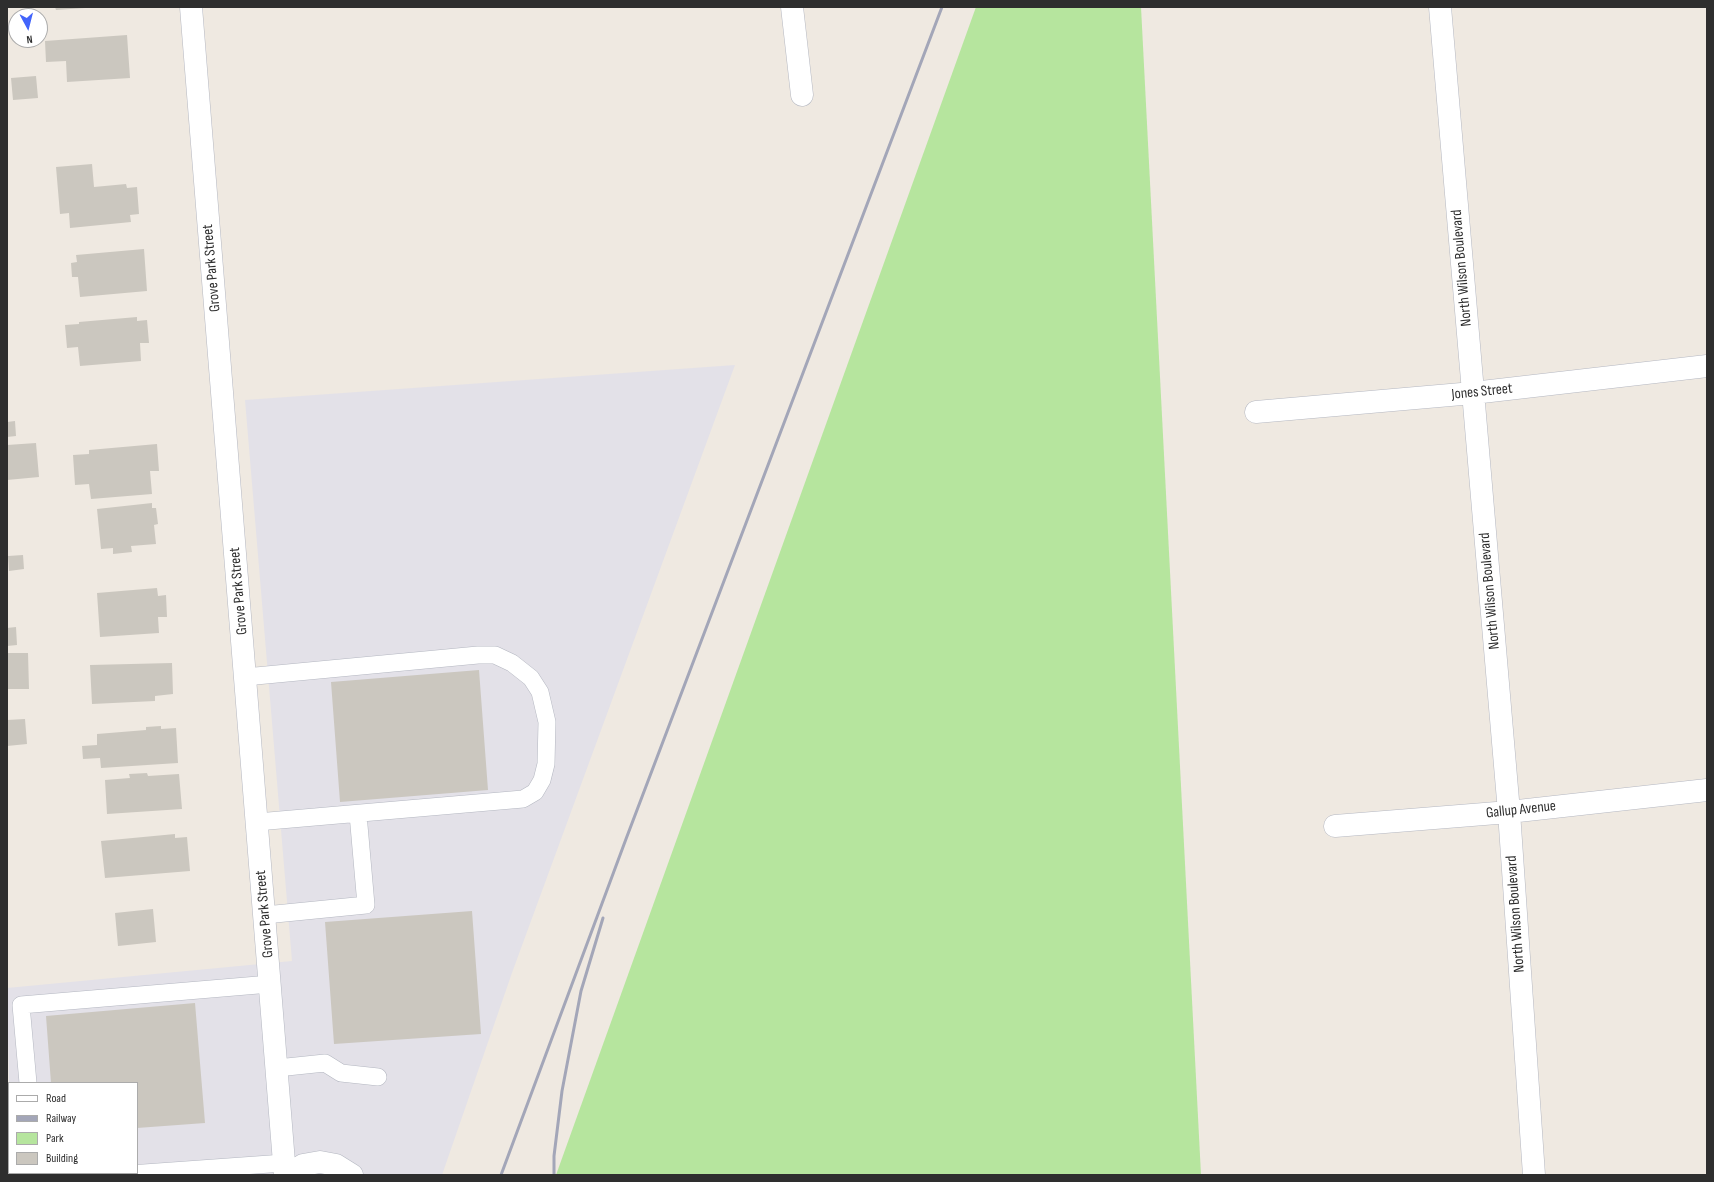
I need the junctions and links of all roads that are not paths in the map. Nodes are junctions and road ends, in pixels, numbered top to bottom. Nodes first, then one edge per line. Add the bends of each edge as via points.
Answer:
1 (191, 7) edge
2 (792, 7) edge
3 (1440, 7) edge
4 (802, 95) dead end
5 (1707, 366) edge
6 (1473, 393) junction
7 (1256, 412) dead end
8 (246, 677) junction
9 (1707, 790) edge
10 (1508, 812) junction
11 (358, 814) junction
12 (257, 822) junction
13 (1335, 826) dead end
14 (265, 915) junction
15 (270, 984) junction
16 (277, 1068) junction
17 (378, 1077) dead end
18 (28, 1082) edge
19 (286, 1171) edge
20 (116, 1175) edge
21 (352, 1175) edge
22 (1534, 1175) edge

1 - 8 street, Grove Park Street
2 - 4 street
3 - 6 street, North Wilson Boulevard
5 - 6 street, Jones Street
6 - 7 street, Jones Street
6 - 10 street, North Wilson Boulevard
8 - 11 lane via 495,655 512,663 531,678 540,692 547,722 546,764 542,780 535,792 523,799
8 - 12 street, Grove Park Street
9 - 10 street, Gallup Avenue
10 - 13 street, Gallup Avenue
10 - 22 street, North Wilson Boulevard
11 - 12 lane
11 - 14 lane via 366,906
12 - 14 street, Grove Park Street
14 - 15 street, Grove Park Street
15 - 16 street, Grove Park Street
15 - 18 lane via 21,1005
16 - 17 lane via 325,1063 341,1074
16 - 19 street, Grove Park Street
19 - 20 lane
19 - 21 street via 320,1162 336,1165

